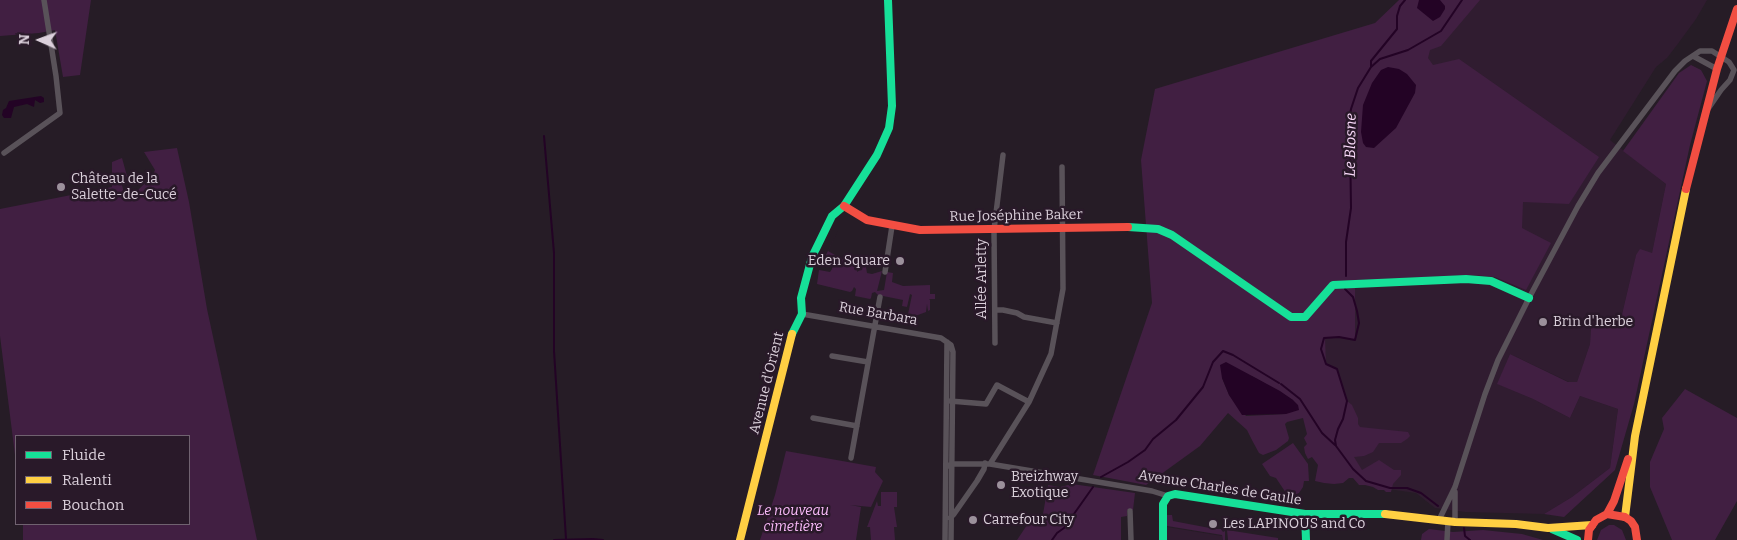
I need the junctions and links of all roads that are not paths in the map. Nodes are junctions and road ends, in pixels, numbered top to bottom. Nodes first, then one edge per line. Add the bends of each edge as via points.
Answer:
1 (44, 0) edge
2 (888, 0) edge
3 (1737, 9) edge
4 (1693, 56) junction
5 (1721, 57) junction
6 (1717, 69) junction
7 (1707, 110) junction
8 (4, 153) dead end
9 (1003, 155) dead end
10 (1062, 167) dead end
11 (844, 206) junction
12 (892, 226) junction
13 (1063, 228) junction
14 (994, 230) junction
15 (885, 272) dead end
16 (880, 298) dead end
17 (1529, 298) junction
18 (995, 310) junction
19 (802, 314) junction
20 (1057, 323) junction
21 (875, 326) junction
22 (995, 343) dead end
23 (832, 356) dead end
24 (868, 362) junction
25 (949, 402) junction
26 (1029, 402) junction
27 (813, 418) dead end
28 (857, 426) junction
29 (1635, 436) junction
30 (851, 458) dead end
31 (987, 464) junction
32 (948, 465) junction
33 (1456, 487) junction
34 (1168, 496) junction
35 (1130, 511) dead end
36 (1305, 514) junction
37 (1607, 514) junction
38 (952, 516) junction
39 (1625, 517) junction
40 (945, 520) junction
41 (1439, 520) junction
42 (1451, 522) junction
43 (1592, 525) junction
44 (1548, 528) junction
45 (1639, 538) edge
46 (740, 540) edge
47 (945, 540) edge
48 (951, 540) edge
49 (1131, 540) edge
50 (1163, 540) edge
51 (1306, 540) edge
52 (1447, 540) edge
53 (1577, 540) edge
54 (1588, 540) edge

1 - 8 street via 60,113
2 - 11 street, Avenue d'Orient via 892,106 889,128 877,156
3 - 5 street
4 - 5 street via 1700,51 1712,51
4 - 6 street
4 - 17 street via 1675,71 1598,173
5 - 6 street
5 - 7 street via 1734,70
6 - 7 street
7 - 29 street via 1683,203
9 - 14 street, Allée Arletty
10 - 13 street
11 - 12 street, Rue Joséphine Baker via 867,220
11 - 19 street, Avenue d'Orient via 832,216 812,257 801,298
12 - 14 street, Rue Joséphine Baker via 920,230
12 - 15 street
13 - 14 street, Rue Joséphine Baker
13 - 17 street, Rue Joséphine Baker via 1158,229 1172,235 1291,317 1305,317 1332,285 1466,279 1491,281
13 - 20 street via 1063,289
14 - 18 street, Allée Arletty
16 - 21 street
17 - 33 street via 1498,360
18 - 20 street via 1017,312 1024,317
18 - 22 street, Allée Arletty
19 - 21 street, Rue Barbara
19 - 46 street, Avenue d'Orient via 794,328
20 - 26 street via 1051,354
21 - 24 street
21 - 25 street, Rue Barbara via 941,338 947,342
23 - 24 street
24 - 28 street
25 - 26 street via 986,404 997,385
25 - 32 street
26 - 31 street
27 - 28 street
28 - 30 street
29 - 37 street via 1619,488
29 - 39 street
31 - 32 street, Avenue Charles de Gaulle
31 - 34 street, Avenue Charles de Gaulle
31 - 38 street
32 - 38 street
32 - 40 street
33 - 41 street
33 - 42 street
34 - 36 street, Avenue Charles de Gaulle via 1180,495
34 - 50 street via 1163,504
35 - 49 street
36 - 41 street, Avenue Charles de Gaulle via 1373,514
36 - 51 street
37 - 39 street
37 - 43 street
38 - 40 street
38 - 48 street
39 - 45 street via 1635,527
40 - 47 street
41 - 42 street, Avenue Charles de Gaulle
42 - 44 street, Avenue Charles de Gaulle
42 - 52 street
43 - 44 street
43 - 54 street
44 - 53 street

